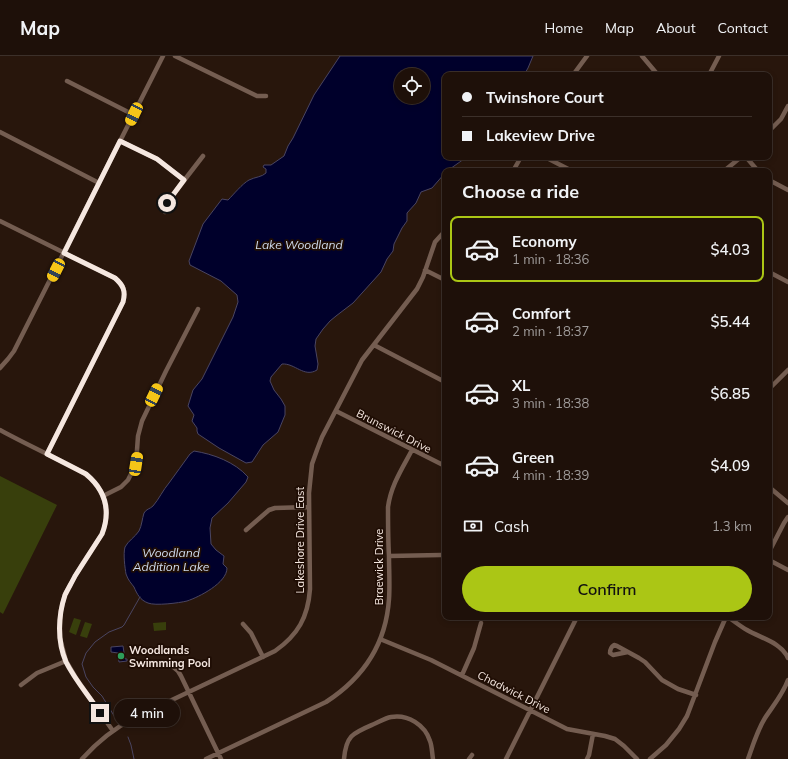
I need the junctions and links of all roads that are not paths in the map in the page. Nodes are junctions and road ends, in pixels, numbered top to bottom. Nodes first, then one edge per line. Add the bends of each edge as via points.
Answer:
1 (163, 56) edge
2 (175, 56) edge
3 (587, 56) edge
4 (642, 56) edge
5 (719, 56) edge
6 (575, 72) edge
7 (655, 72) edge
8 (711, 72) edge
9 (67, 81) dead end
10 (266, 96) dead end
11 (788, 106) edge
12 (134, 114) junction
13 (772, 128) edge
14 (0, 132) edge
15 (120, 141) junction
16 (203, 156) dead end
17 (551, 160) edge
18 (737, 160) edge
19 (749, 160) edge
20 (566, 168) edge
21 (728, 168) edge
22 (755, 168) edge
23 (184, 180) junction
24 (772, 182) edge
25 (100, 183) junction
26 (788, 190) edge
27 (165, 212) dead end
28 (0, 221) edge
29 (442, 234) edge
30 (64, 253) junction
31 (425, 270) junction
32 (772, 274) edge
33 (442, 278) edge
34 (788, 282) edge
35 (198, 309) dead end
36 (374, 345) junction
37 (0, 368) edge
38 (788, 370) edge
39 (442, 380) edge
40 (772, 386) edge
41 (336, 411) junction
42 (0, 430) edge
43 (412, 450) junction
44 (47, 454) junction
45 (442, 465) edge
46 (772, 490) edge
47 (103, 496) junction
48 (788, 503) edge
49 (309, 507) junction
50 (788, 517) edge
51 (246, 530) dead end
52 (772, 546) edge
53 (441, 555) dead end
54 (389, 556) junction
55 (772, 562) edge
56 (788, 570) edge
57 (575, 620) edge
58 (726, 620) edge
59 (732, 620) edge
60 (480, 623) dead end
61 (243, 624) dead end
62 (380, 639) junction
63 (628, 652) dead end
64 (263, 657) junction
65 (788, 658) edge
66 (66, 661) junction
67 (171, 665) dead end
68 (462, 675) junction
69 (788, 680) edge
70 (21, 685) dead end
71 (189, 692) junction
72 (696, 695) junction
73 (530, 710) junction
74 (113, 731) junction
75 (593, 734) junction
76 (218, 754) junction
77 (82, 759) edge
78 (206, 759) edge
79 (220, 759) edge
80 (344, 759) edge
81 (433, 759) edge
82 (506, 759) edge
83 (587, 759) edge
84 (637, 759) edge
85 (650, 759) edge
86 (748, 759) edge

1 - 12 street
2 - 10 street via 257,96
3 - 6 street
4 - 7 street
5 - 8 street
9 - 12 street
11 - 13 street
12 - 15 street
14 - 25 street
15 - 23 street via 157,159
15 - 25 street
16 - 23 street
17 - 20 street
18 - 21 street
19 - 22 street
23 - 27 street via 169,200
24 - 26 street
25 - 30 street
28 - 30 street
29 - 31 street, Lakeshore Drive East via 435,242
30 - 37 street via 14,350
30 - 44 street via 115,278 120,282 125,296
31 - 33 street
31 - 36 street, Lakeshore Drive East via 417,289
32 - 34 street
35 - 47 street via 147,408 138,436 136,464 128,480 121,487
36 - 39 street
36 - 41 street, Lakeshore Drive East via 359,364
38 - 40 street
41 - 43 street, Brunswick Drive
41 - 49 street, Lakeshore Drive East via 322,437 312,464
42 - 44 street
43 - 45 street, Brunswick Drive
43 - 54 street, Braewick Drive via 390,496
44 - 47 street via 86,474
46 - 48 street
47 - 66 street via 106,510 104,529 71,583 61,610 60,638
49 - 51 street via 270,510
49 - 64 street, Lakeshore Drive East via 308,609 293,636
50 - 52 street
53 - 54 street
54 - 62 street, Braewick Drive via 389,600
55 - 56 street
57 - 73 street
58 - 72 street
59 - 65 street via 775,644
60 - 68 street via 474,648
61 - 64 street via 251,633
62 - 68 street, Chadwick Drive
62 - 76 street, Braewick Drive via 368,663 339,694
63 - 72 street via 645,662 662,680
64 - 71 street, Lakeshore Drive East
66 - 70 street via 37,674
66 - 74 street
67 - 71 street via 182,676
68 - 73 street, Chadwick Drive
69 - 86 street via 757,734
71 - 74 street, Lakeshore Drive East
71 - 76 street
72 - 85 street via 688,716 679,729
73 - 75 street, Chadwick Drive via 566,729
73 - 82 street
74 - 77 street, Lakeshore Drive East
75 - 83 street
75 - 84 street, Chadwick Drive via 614,739
76 - 78 street, Braewick Drive
76 - 79 street
80 - 81 street via 348,740 353,735 385,719 398,717 407,718 423,728 431,742

